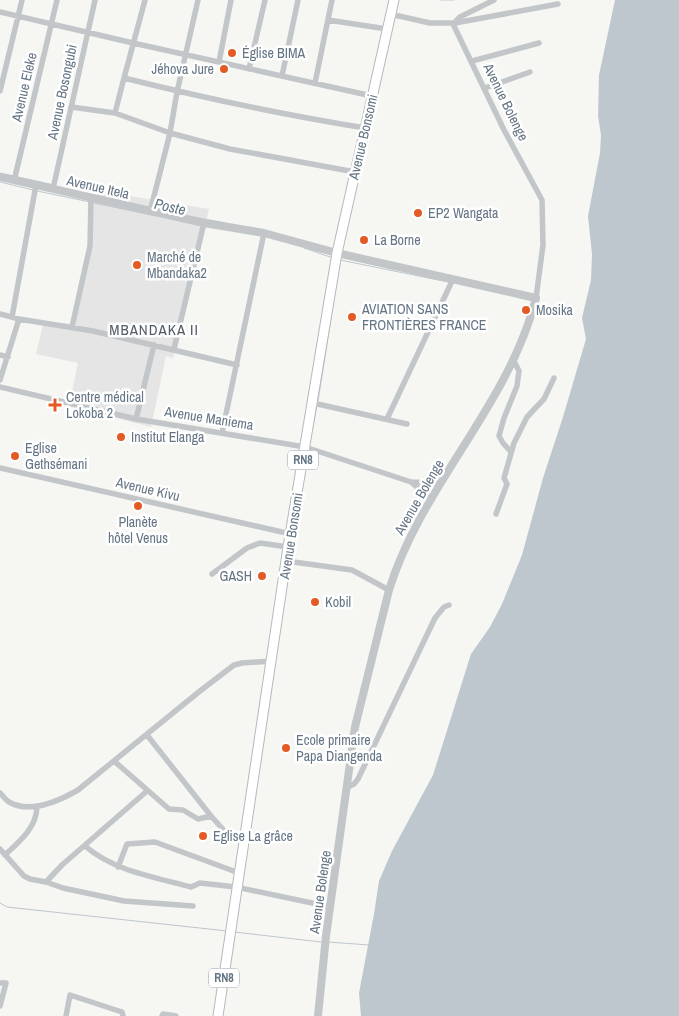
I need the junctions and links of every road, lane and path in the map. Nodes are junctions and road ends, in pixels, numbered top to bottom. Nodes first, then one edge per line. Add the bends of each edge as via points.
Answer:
1 (22, 0) edge
2 (57, 0) edge
3 (95, 0) edge
4 (144, 0) edge
5 (198, 0) edge
6 (231, 0) edge
7 (265, 0) edge
8 (298, 0) edge
9 (332, 0) edge
10 (394, 0) edge
11 (494, 0) edge
12 (558, 4) dead end
13 (0, 12) edge
14 (390, 14) junction
15 (18, 16) junction
16 (328, 20) junction
17 (455, 23) junction
18 (52, 24) junction
19 (387, 28) junction
20 (88, 33) junction
21 (133, 43) junction
22 (539, 43) dead end
23 (185, 55) junction
24 (472, 61) junction
25 (218, 62) junction
26 (249, 69) junction
27 (530, 72) dead end
28 (282, 76) junction
29 (124, 78) junction
30 (315, 83) junction
31 (485, 88) junction
32 (0, 91) edge
33 (177, 92) junction
34 (372, 96) junction
35 (71, 107) junction
36 (115, 113) junction
37 (365, 128) junction
38 (170, 133) junction
39 (355, 172) junction
40 (0, 177) edge
41 (14, 181) junction
42 (36, 185) junction
43 (53, 189) junction
44 (91, 197) junction
45 (150, 212) junction
46 (204, 223) junction
47 (264, 234) junction
48 (337, 253) junction
49 (453, 279) junction
50 (536, 298) junction
51 (0, 314) edge
52 (12, 317) junction
53 (19, 319) junction
54 (72, 327) junction
55 (154, 345) junction
56 (174, 349) junction
57 (0, 355) edge
58 (8, 356) junction
59 (514, 361) junction
60 (237, 365) junction
61 (554, 378) dead end
62 (0, 380) edge
63 (0, 387) edge
64 (313, 403) junction
65 (136, 419) junction
66 (387, 419) junction
67 (407, 424) dead end
68 (222, 432) junction
69 (305, 447) junction
70 (511, 452) junction
71 (0, 468) edge
72 (411, 482) junction
73 (441, 483) junction
74 (432, 500) junction
75 (496, 514) dead end
76 (291, 534) junction
77 (288, 547) junction
78 (286, 561) junction
79 (212, 574) dead end
80 (390, 590) junction
81 (449, 605) dead end
82 (272, 661) junction
83 (147, 735) junction
84 (114, 761) junction
85 (346, 788) junction
86 (148, 791) junction
87 (0, 794) edge
88 (37, 806) junction
89 (211, 816) junction
90 (246, 840) junction
91 (85, 846) junction
92 (0, 849) edge
93 (5, 855) junction
94 (118, 867) junction
95 (239, 873) junction
96 (46, 882) junction
97 (236, 887) junction
98 (193, 906) dead end
99 (331, 907) junction
100 (3, 983) edge
101 (0, 1006) edge
102 (66, 1016) edge
103 (123, 1016) edge
104 (162, 1016) edge
105 (176, 1016) edge
106 (218, 1016) edge
107 (318, 1016) edge

1 - 15 street
2 - 18 street, Avenue Eleke
3 - 20 street, Avenue Bosongubi
4 - 21 street
5 - 23 street
6 - 25 street
7 - 26 street
8 - 28 street
9 - 16 street
10 - 14 main road, Avenue Bonsomi / RN8
11 - 17 street via 460,17
12 - 17 street
13 - 15 street
14 - 17 street via 425,22
14 - 19 main road, Avenue Bonsomi / RN8
15 - 18 street
15 - 32 street
16 - 19 street
16 - 30 street
17 - 24 street, Avenue Bolenge
18 - 20 street
18 - 41 street, Avenue Eleke
19 - 34 main road, Avenue Bonsomi / RN8
20 - 21 street
20 - 35 street, Avenue Bosongubi
21 - 23 street
21 - 29 street
22 - 24 street
23 - 25 street
23 - 33 street
24 - 31 street, Avenue Bolenge
25 - 26 street
26 - 28 street
27 - 31 street
28 - 30 street
29 - 33 street
29 - 36 street
30 - 34 street
31 - 50 street, Avenue Bolenge via 542,200 543,245
33 - 37 street
33 - 38 street
34 - 37 main road, Avenue Bonsomi / RN8
35 - 36 street
35 - 43 street, Avenue Bosongubi
36 - 38 street
37 - 39 main road, Avenue Bonsomi / RN8
38 - 39 street via 230,149
38 - 45 street
39 - 48 main road, Avenue Bonsomi / RN8
40 - 41 street, Avenue Itela
41 - 42 street, Avenue Itela
42 - 43 street, Avenue Itela
42 - 52 street
43 - 44 street, Avenue Itela
44 - 45 street, Avenue Itela
44 - 54 street via 90,246
45 - 46 street, Avenue Itela
46 - 47 street, Avenue Itela
46 - 56 street
47 - 48 street, Avenue Itela
47 - 60 street
48 - 49 street, Avenue Itela
48 - 64 main road, Avenue Bonsomi / RN8
49 - 50 street, Avenue Itela
49 - 66 street
50 - 59 street, Avenue Bolenge
51 - 52 street
52 - 53 street
53 - 54 street
53 - 58 street
54 - 55 street
55 - 56 street
55 - 65 street
56 - 60 street
57 - 58 street
58 - 62 street
59 - 70 street via 519,370 517,386 500,436
59 - 73 street, Avenue Bolenge
60 - 68 street
61 - 70 street via 544,399 527,417
63 - 65 street, Avenue Maniema
64 - 66 street
64 - 69 main road, Avenue Bonsomi / RN8
65 - 68 street, Avenue Maniema
66 - 67 street
68 - 69 street, Avenue Maniema
69 - 72 street, Avenue Maniema
69 - 76 main road, Avenue Bonsomi / RN8
70 - 75 street via 504,478 507,484
71 - 76 street, Avenue Kivu
72 - 73 street
72 - 74 street
73 - 74 street, Avenue Bolenge
74 - 80 street, Avenue Bolenge via 404,549
76 - 77 main road, Avenue Bonsomi / RN8
77 - 78 main road, Avenue Bonsomi / RN8
77 - 79 street via 260,543 247,548
78 - 80 street via 352,570
78 - 82 main road, Avenue Bonsomi / RN8
80 - 85 street, Avenue Bolenge via 354,727
81 - 85 street via 435,618 358,779
82 - 83 street via 234,666
82 - 90 main road, Avenue Bonsomi / RN8
83 - 84 street
83 - 89 street
84 - 86 street
84 - 88 street via 78,790
85 - 99 street, Avenue Bolenge
86 - 89 street via 169,809 183,810 198,819
86 - 91 street
87 - 88 street via 9,802
88 - 93 street via 35,821 28,832
89 - 90 street via 228,835
90 - 95 main road, Avenue Bonsomi / RN8
91 - 94 street
91 - 96 street
92 - 93 street
93 - 96 street via 24,876
94 - 95 street via 127,844 155,842
94 - 97 street via 191,887 200,882
95 - 97 main road, Avenue Bonsomi / RN8
96 - 98 street via 124,901
97 - 99 street
97 - 106 main road, Avenue Bonsomi / RN8
99 - 107 street, Avenue Bolenge
100 - 101 street
102 - 103 street via 70,995 122,1012
104 - 105 street

